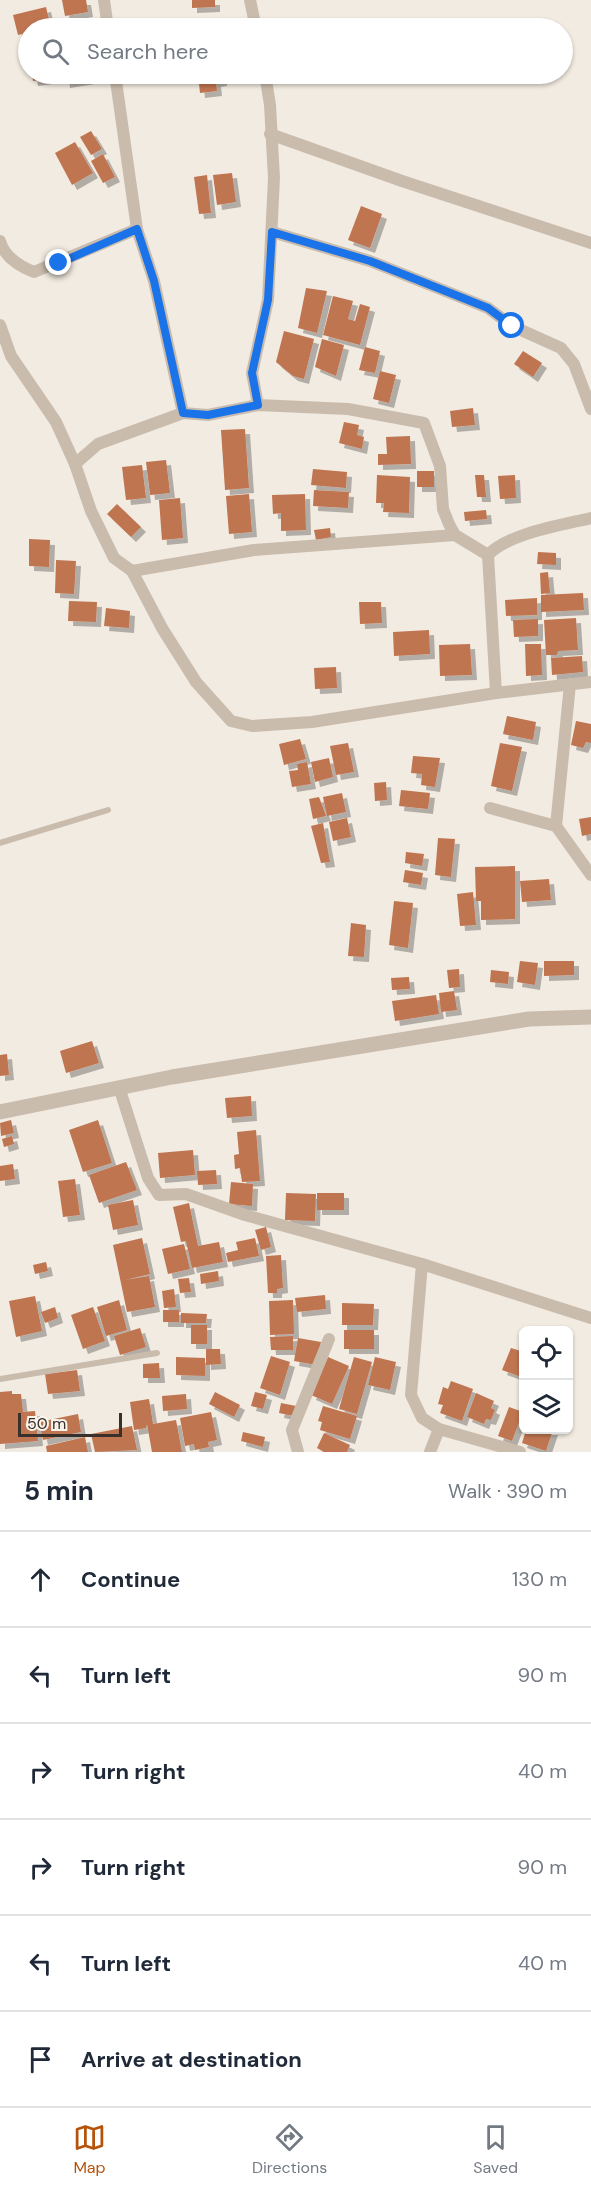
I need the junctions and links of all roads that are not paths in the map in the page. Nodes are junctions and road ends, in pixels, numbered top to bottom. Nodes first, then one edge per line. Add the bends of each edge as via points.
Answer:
1 (104, 0) edge
2 (250, 0) edge
3 (107, 18) edge
4 (254, 18) edge
5 (116, 84) edge
6 (266, 84) edge
7 (270, 134) junction
8 (137, 229) junction
9 (272, 232) junction
10 (591, 243) edge
11 (1, 252) edge
12 (0, 325) edge
13 (258, 405) junction
14 (591, 409) edge
15 (183, 413) junction
16 (75, 464) junction
17 (591, 518) edge
18 (455, 535) junction
19 (488, 555) junction
20 (132, 571) junction
21 (591, 682) edge
22 (570, 684) junction
23 (496, 693) junction
24 (490, 808) dead end
25 (108, 810) dead end
26 (556, 826) junction
27 (0, 843) edge
28 (591, 875) edge
29 (591, 1017) edge
30 (119, 1087) junction
31 (0, 1112) edge
32 (422, 1264) junction
33 (591, 1318) edge
34 (329, 1339) dead end
35 (158, 1353) dead end
36 (0, 1379) edge
37 (439, 1429) junction
38 (298, 1452) edge
39 (430, 1452) edge
40 (520, 1452) edge

1 - 3 street
2 - 4 street
5 - 8 street
6 - 7 street
7 - 9 street via 274,178
7 - 10 street
8 - 11 street via 34,272
8 - 15 street via 154,281
9 - 13 street via 268,300 252,373
9 - 14 street via 370,261 488,308 512,326 561,348 574,364
12 - 16 street via 11,356 56,422
13 - 15 street via 208,415
13 - 18 street via 348,409 424,423 440,466 443,509
15 - 16 street via 98,444
16 - 20 street via 91,512 114,558
17 - 19 street via 527,534
18 - 19 street
18 - 20 street via 254,550
19 - 23 street
20 - 23 street via 196,682 231,721 252,726 312,722
21 - 22 street
22 - 23 street
22 - 26 street
24 - 26 street
25 - 27 lane
26 - 28 street
29 - 30 street via 529,1019
30 - 31 street
30 - 32 street via 148,1178 159,1195 186,1194 245,1215
32 - 33 street
32 - 37 street via 411,1395 422,1418
34 - 38 street via 292,1430
35 - 36 lane
37 - 39 street
37 - 40 street

